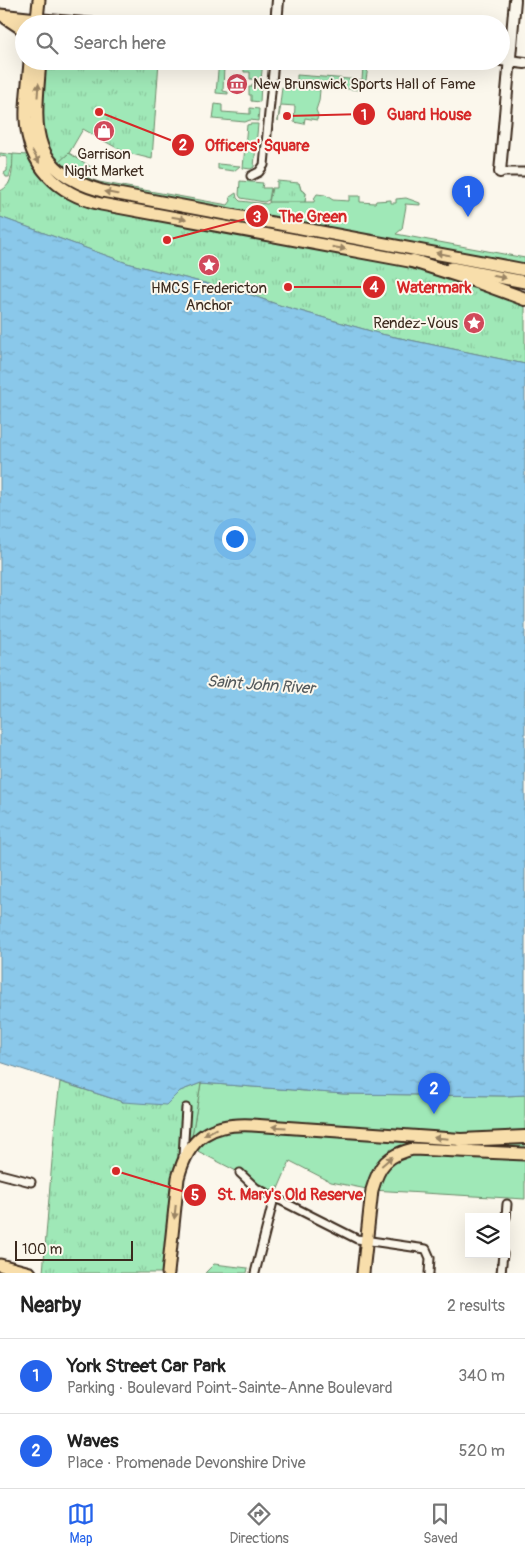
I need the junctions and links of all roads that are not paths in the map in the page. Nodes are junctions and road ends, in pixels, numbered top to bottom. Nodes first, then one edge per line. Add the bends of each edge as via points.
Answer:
1 (39, 0) edge
2 (278, 0) edge
3 (516, 0) edge
4 (1, 15) edge
5 (38, 15) edge
6 (277, 15) edge
7 (15, 18) edge
8 (15, 24) edge
9 (510, 37) edge
10 (510, 61) edge
11 (525, 63) edge
12 (29, 70) edge
13 (39, 70) edge
14 (273, 70) edge
15 (506, 70) edge
16 (500, 172) joint
17 (525, 172) edge
18 (251, 176) dead end
19 (413, 261) junction
20 (525, 270) edge
21 (525, 282) edge
22 (525, 299) edge
23 (186, 1108) dead end
24 (525, 1136) edge
25 (461, 1140) junction
26 (525, 1141) edge
27 (525, 1154) edge
28 (182, 1164) junction
29 (240, 1173) dead end
30 (0, 1174) edge
31 (31, 1182) dead end
32 (274, 1198) junction
33 (507, 1204) dead end
34 (506, 1213) edge
35 (366, 1240) junction
36 (170, 1257) junction
37 (503, 1258) edge
38 (4, 1268) edge
39 (30, 1273) edge
40 (164, 1273) edge
41 (168, 1273) edge
42 (255, 1273) edge
43 (363, 1273) edge
44 (429, 1273) edge
45 (501, 1273) edge

1 - 5 main road
2 - 6 street
3 - 9 street
4 - 7 main road
4 - 8 main road
10 - 11 street
12 -> 19 main road via 25,110 31,147 51,179 75,196 100,204
20 -> 13 main road via 85,186 60,172 39,140 36,119
14 - 18 street via 264,165
15 - 16 street
16 - 17 street
19 -> 21 main road
19 - 22 highway
23 - 28 street
24 - 25 highway
25 - 26 main road
25 -> 28 main road via 233,1124 202,1136 190,1148
35 -> 27 main road via 375,1178 388,1159 398,1153 413,1149
28 -> 36 main road
29 - 32 street via 256,1188
30 - 31 street
32 - 35 street via 357,1239
32 - 42 street
33 - 34 street
35 - 43 main road
35 - 44 street via 423,1248 430,1258
36 - 40 main road
36 - 41 main road
37 - 45 street
38 - 39 main road

